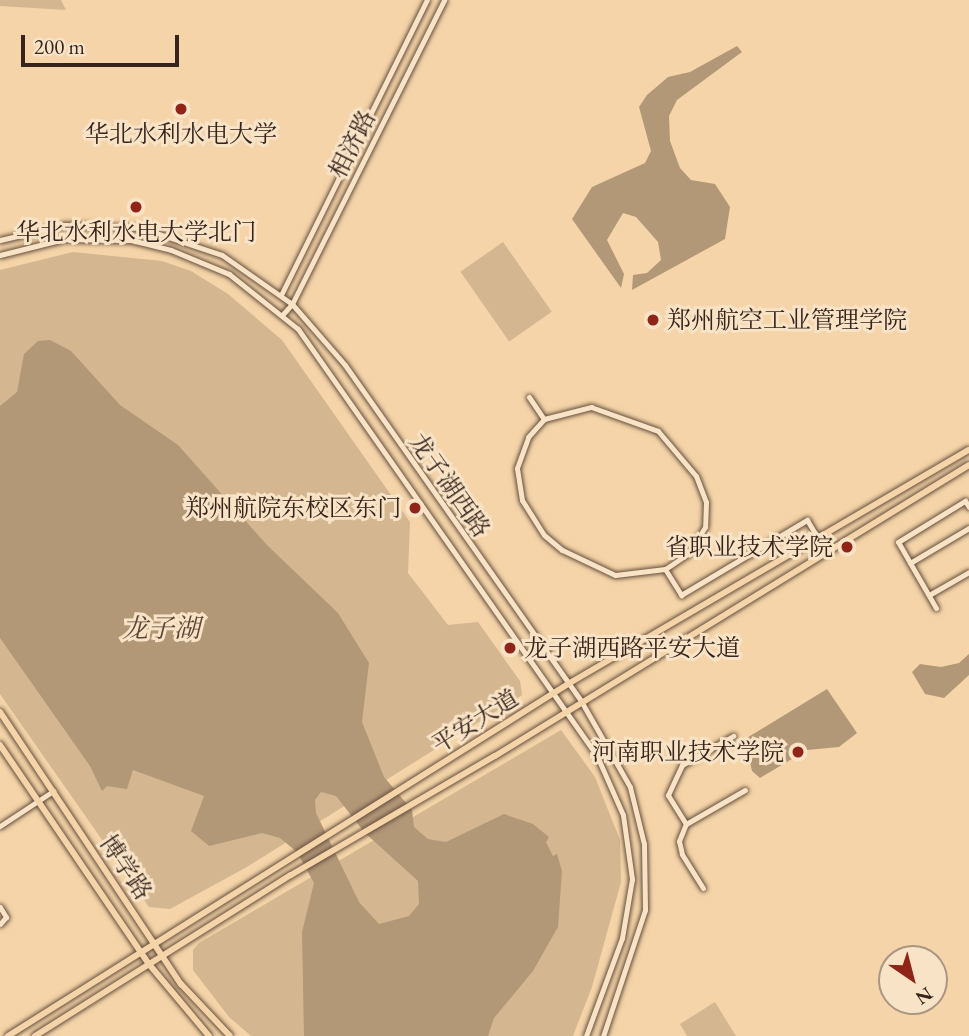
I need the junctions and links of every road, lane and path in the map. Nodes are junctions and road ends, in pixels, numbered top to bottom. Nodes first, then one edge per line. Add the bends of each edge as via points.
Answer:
1 (427, 0) edge
2 (444, 0) edge
3 (0, 240) edge
4 (0, 255) edge
5 (281, 295) junction
6 (292, 304) junction
7 (283, 314) junction
8 (529, 397) dead end
9 (544, 419) junction
10 (969, 450) edge
11 (969, 465) edge
12 (969, 507) edge
13 (969, 528) edge
14 (818, 538) junction
15 (910, 563) junction
16 (665, 569) junction
17 (969, 572) edge
18 (929, 595) junction
19 (936, 608) dead end
20 (568, 684) junction
21 (554, 694) junction
22 (581, 701) junction
23 (0, 712) edge
24 (566, 712) junction
25 (733, 736) dead end
26 (0, 745) edge
27 (745, 790) dead end
28 (53, 791) junction
29 (37, 800) junction
30 (687, 824) junction
31 (0, 827) edge
32 (703, 888) dead end
33 (0, 907) edge
34 (0, 924) edge
35 (153, 942) junction
36 (139, 950) junction
37 (161, 955) junction
38 (148, 963) junction
39 (9, 1036) edge
40 (35, 1036) edge
41 (209, 1036) edge
42 (230, 1036) edge
43 (586, 1036) edge
44 (603, 1036) edge

1 - 5 street, 相济路
2 - 6 street, 相济路
3 - 5 street, 龙子湖西路 via 65,226 141,228 222,255
4 - 7 street, 龙子湖西路 via 64,239 131,240 202,260
5 - 6 street, 龙子湖西路
6 - 7 street, 相济路
6 - 20 street, 龙子湖西路 via 345,365
7 - 21 street, 龙子湖西路 via 411,486
8 - 9 street
9 - 16 street via 528,437 517,468 522,500 544,535 562,550 615,575
9 - 16 street via 591,407 658,431 678,450 696,476 706,502 705,527 689,552
10 - 14 main road, 平安大道
11 - 22 main road, 平安大道
12 - 15 street via 965,501 898,542
13 - 15 street
14 - 16 street via 807,520 681,594
14 - 20 main road, 平安大道
15 - 18 street
17 - 18 street
18 - 19 street
20 - 21 main road, 平安大道
20 - 22 street, 龙子湖西路
21 - 24 street, 龙子湖西路
21 - 35 main road, 平安大道
22 - 24 main road, 平安大道
22 - 44 street, 龙子湖西路 via 630,787 644,844 645,910
23 - 28 main road, 博学路
24 - 37 main road, 平安大道
24 - 43 street, 龙子湖西路 via 597,756 623,815 632,879 622,938
25 - 30 street via 682,765 668,795
26 - 29 main road, 博学路
27 - 30 street
28 - 29 street
28 - 35 main road, 博学路
29 - 31 street
29 - 36 main road, 博学路
30 - 32 street via 679,841 682,854
33 - 34 street via 6,917
35 - 36 main road, 平安大道
35 - 37 main road, 博学路
36 - 38 main road, 博学路
36 - 39 main road, 平安大道
37 - 38 main road, 平安大道
37 - 42 main road, 博学路 via 181,984
38 - 40 main road, 平安大道
38 - 41 main road, 博学路

